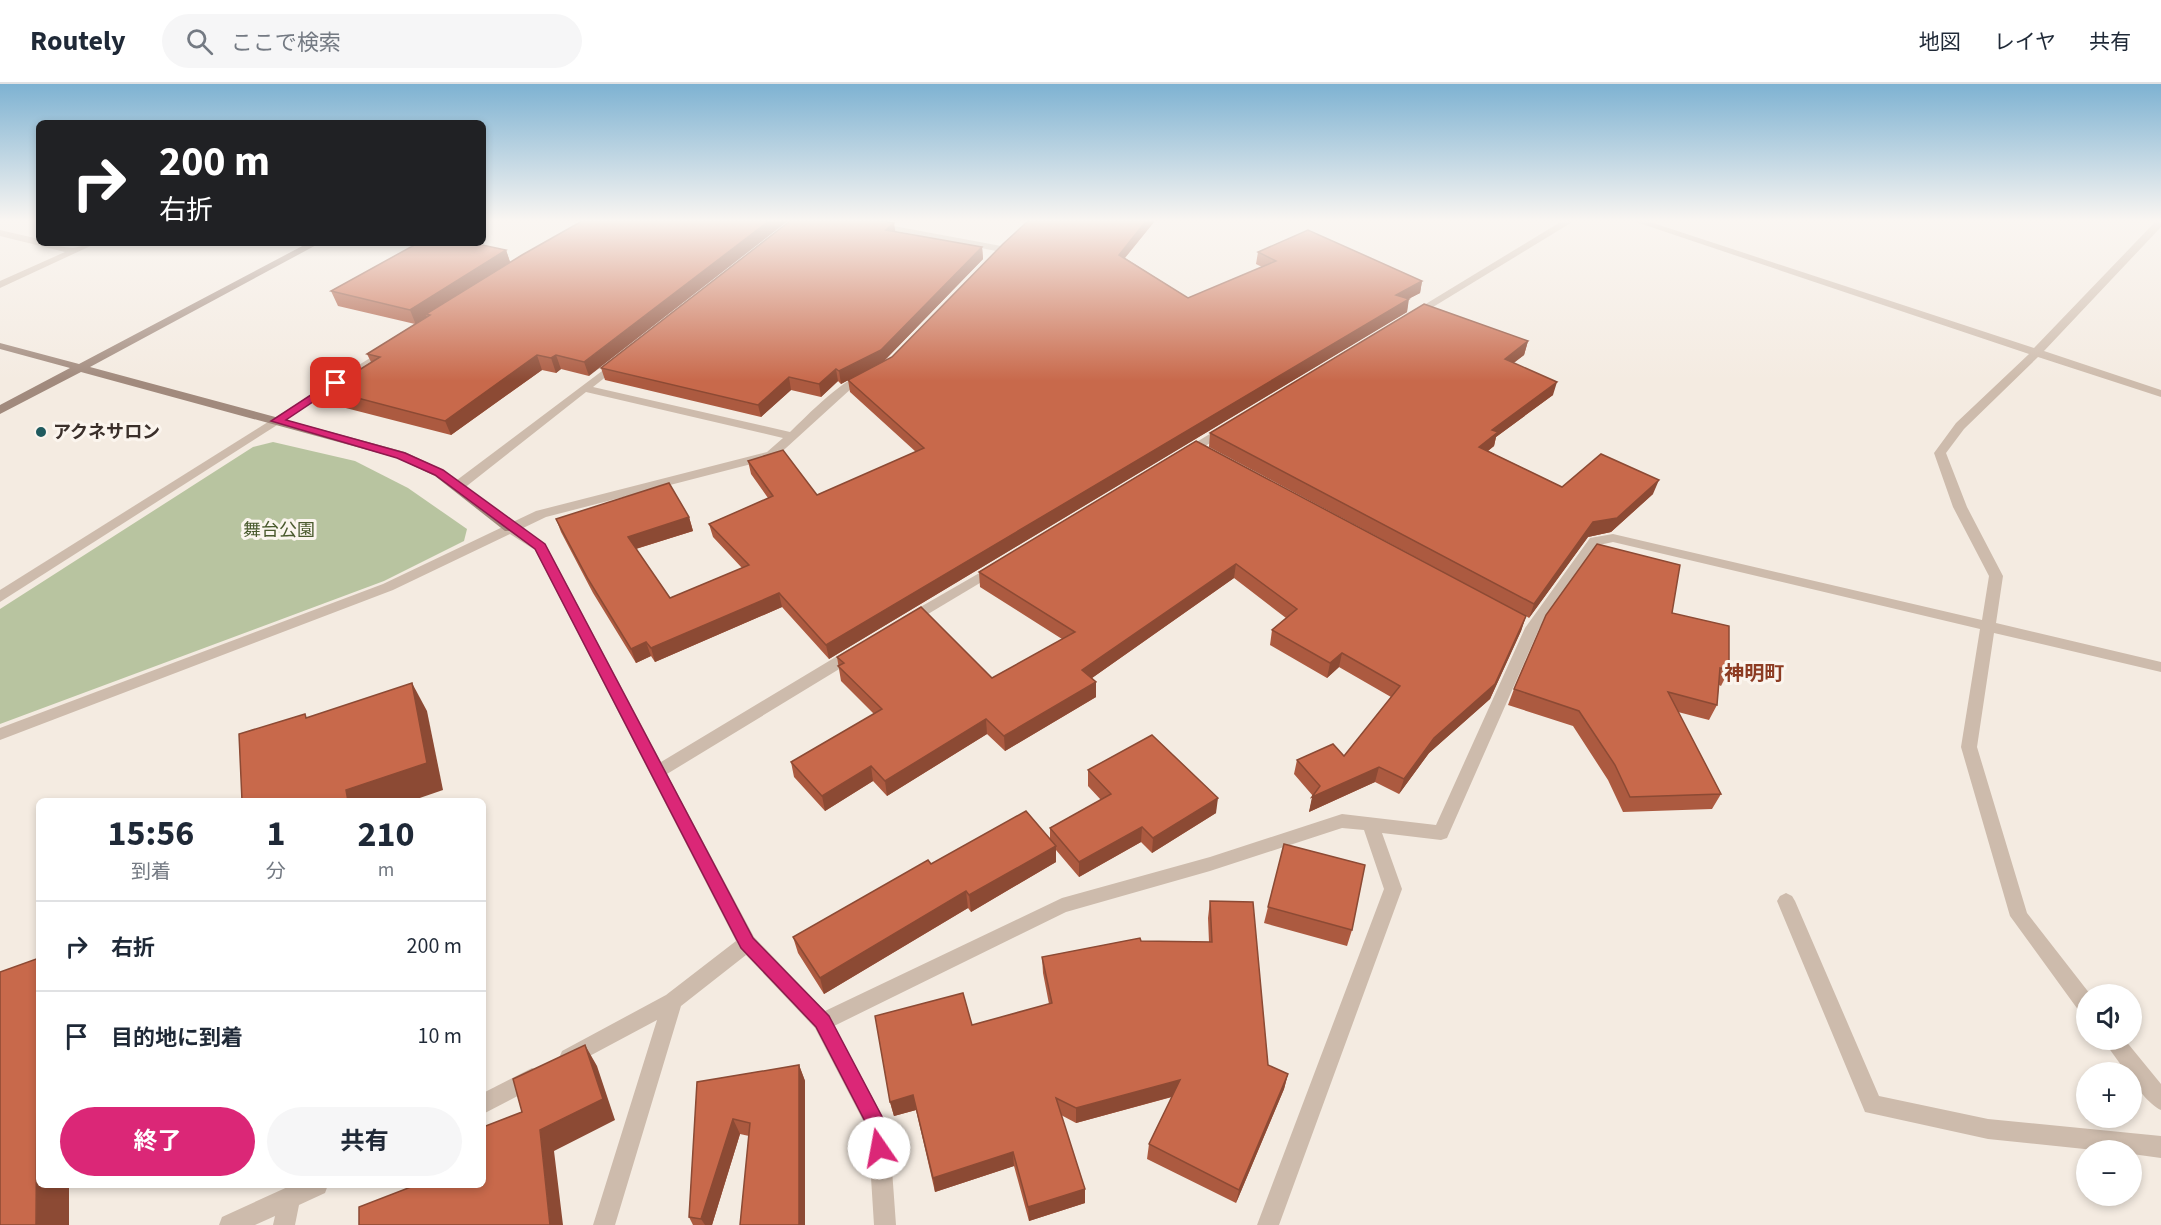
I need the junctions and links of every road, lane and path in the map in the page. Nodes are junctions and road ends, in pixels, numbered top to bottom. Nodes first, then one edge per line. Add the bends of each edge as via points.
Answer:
1 (24, 274) edge
2 (256, 274) edge
3 (1481, 274) edge
4 (1797, 274) edge
5 (2111, 274) edge
6 (0, 285) edge
7 (1396, 326) edge
8 (0, 346) edge
9 (395, 346) edge
10 (631, 352) edge
11 (2035, 354) junction
12 (80, 368) junction
13 (878, 370) edge
14 (584, 388) junction
15 (2161, 394) edge
16 (0, 410) edge
17 (277, 421) junction
18 (1234, 423) edge
19 (792, 436) junction
20 (1174, 459) edge
21 (458, 486) junction
22 (510, 528) junction
23 (1003, 563) edge
24 (0, 597) edge
25 (1986, 627) junction
26 (891, 631) edge
27 (861, 649) edge
28 (2161, 667) edge
29 (0, 735) edge
30 (659, 771) junction
31 (1370, 824) junction
32 (1786, 901) dead end
33 (747, 943) junction
34 (2076, 992) edge
35 (673, 1000) junction
36 (822, 1022) junction
37 (2121, 1050) edge
38 (2161, 1100) edge
39 (486, 1102) edge
40 (2161, 1147) edge
41 (311, 1188) edge
42 (289, 1198) junction
43 (230, 1225) edge
44 (284, 1225) edge
45 (604, 1225) edge
46 (885, 1225) edge
47 (1268, 1225) edge

1 - 6 street
2 - 12 street
3 - 7 street
4 - 11 street
5 - 11 street
8 - 12 street
9 - 17 street
10 - 14 street
11 - 15 street
11 - 25 street via 1960,426 1940,453 1960,507 1996,576
12 - 16 street
12 - 17 street
13 - 19 street via 849,385
14 - 19 street
14 - 21 street
17 - 21 street via 401,455 439,472
17 - 24 street
18 - 20 street via 1200,450
19 - 22 street via 771,454 541,514
21 - 22 street
22 - 29 street via 388,587
22 - 30 street via 540,547
23 - 26 street
25 - 28 street
25 - 31 street via 1613,538 1595,541 1526,625 1441,833
25 - 34 street via 1969,747 2019,916
27 - 30 street
30 - 33 street
31 - 36 street via 1342,821 1062,906
31 - 47 street via 1393,889
32 - 40 street via 1872,1105 1988,1129
33 - 35 street
33 - 36 street
35 - 39 street
35 - 45 street
36 - 46 street via 878,1128
37 - 38 street
41 - 42 street
42 - 43 street
42 - 44 street

